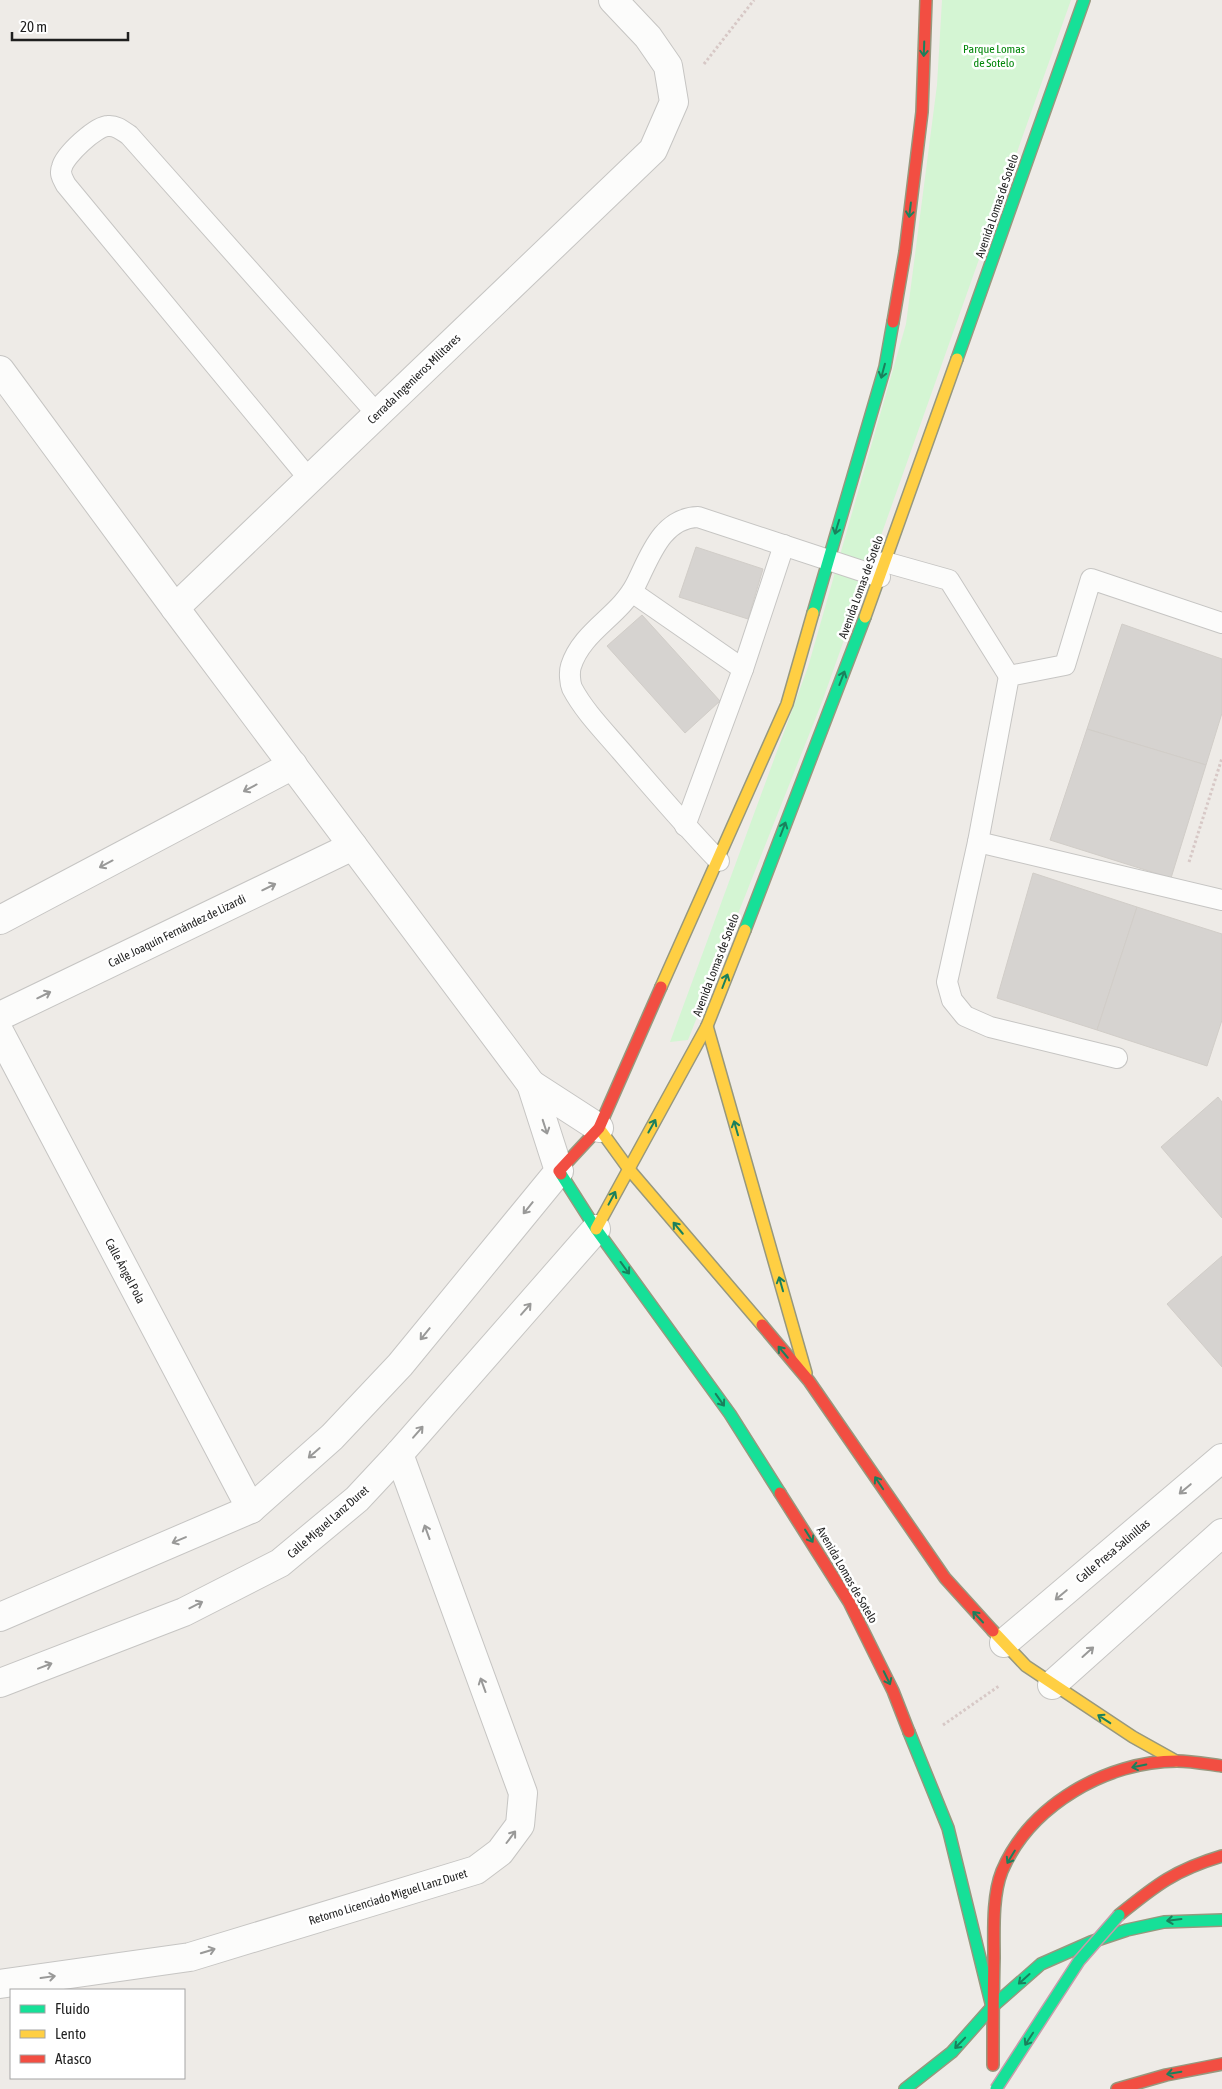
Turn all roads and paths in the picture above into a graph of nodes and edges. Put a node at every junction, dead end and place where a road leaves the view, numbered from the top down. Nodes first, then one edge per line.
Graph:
1 (613, 0) edge
2 (754, 0) edge
3 (926, 0) edge
4 (1084, 0) edge
5 (674, 102) junction
6 (4, 382) edge
7 (378, 414) junction
8 (310, 480) junction
9 (784, 544) junction
10 (827, 561) junction
11 (883, 570) junction
12 (632, 592) junction
13 (175, 608) junction
14 (1222, 623) edge
15 (743, 669) junction
16 (1009, 676) junction
17 (1222, 758) edge
18 (293, 765) junction
19 (685, 826) junction
20 (978, 842) junction
21 (353, 846) junction
22 (719, 861) junction
23 (1181, 889) junction
24 (1222, 900) edge
25 (0, 920) edge
26 (0, 1016) edge
27 (708, 1026) junction
28 (0, 1033) edge
29 (1118, 1058) dead end
30 (531, 1084) junction
31 (598, 1128) junction
32 (628, 1168) junction
33 (559, 1171) junction
34 (596, 1229) junction
35 (809, 1381) junction
36 (399, 1454) junction
37 (1222, 1458) edge
38 (251, 1509) junction
39 (1222, 1533) edge
40 (0, 1617) edge
41 (1004, 1644) junction
42 (1026, 1666) junction
43 (0, 1683) edge
44 (1052, 1685) junction
45 (916, 1744) junction
46 (1176, 1760) junction
47 (1222, 1766) edge
48 (1222, 1856) edge
49 (1222, 1920) edge
50 (0, 1984) edge
51 (992, 2007) junction
52 (1222, 2064) edge
53 (993, 2065) dead end
54 (904, 2089) edge
55 (996, 2089) edge
56 (1117, 2089) edge

1 - 5 street
2 - 5 path
3 -> 10 main road
4 - 11 main road, Avenida Lomas de Sotelo
5 - 7 street, Cerrada Ingenieros Militares
6 - 13 street
7 - 8 street, Cerrada Ingenieros Militares
7 - 8 lane
8 - 13 street, Cerrada Ingenieros Militares
9 - 10 lane
9 - 12 lane
9 - 15 lane
10 - 11 lane
10 - 22 main road
11 - 16 lane
27 -> 11 main road, Avenida Lomas de Sotelo
12 - 15 lane
12 - 19 lane
13 - 18 street
14 - 16 lane
15 - 19 lane
16 - 20 lane
17 - 23 path
18 - 21 street
18 -> 25 street
19 - 22 lane
20 - 23 lane
20 - 29 lane
26 -> 21 street, Calle Joaquín Fernández de Lizardi
21 - 30 street
22 - 31 main road
23 - 24 lane
32 -> 27 main road, Avenida Lomas de Sotelo
35 -> 27 main road
28 - 38 street, Calle Ángel Pola
30 - 31 street
30 -> 33 street
31 - 32 main road
31 - 33 main road
34 -> 32 main road, Avenida Lomas de Sotelo
35 -> 32 main road
33 - 34 main road, Avenida Lomas de Sotelo
33 -> 38 street
36 -> 34 street, Calle Miguel Lanz Duret
34 -> 45 main road, Avenida Lomas de Sotelo
41 -> 35 main road
43 -> 36 street, Calle Miguel Lanz Duret
50 -> 36 street, Retorno Licenciado Miguel Lanz Duret
37 -> 41 street, Calle Presa Salinillas
38 -> 40 street
44 -> 39 street
41 - 42 main road
42 - 44 main road
42 - 45 path
46 -> 44 main road
45 - 51 main road, Avenida Lomas de Sotelo
46 - 47 main road
46 -> 51 main road
48 -> 55 main road, bridge
49 -> 51 main road
51 - 53 main road
51 -> 54 main road
52 -> 56 main road

